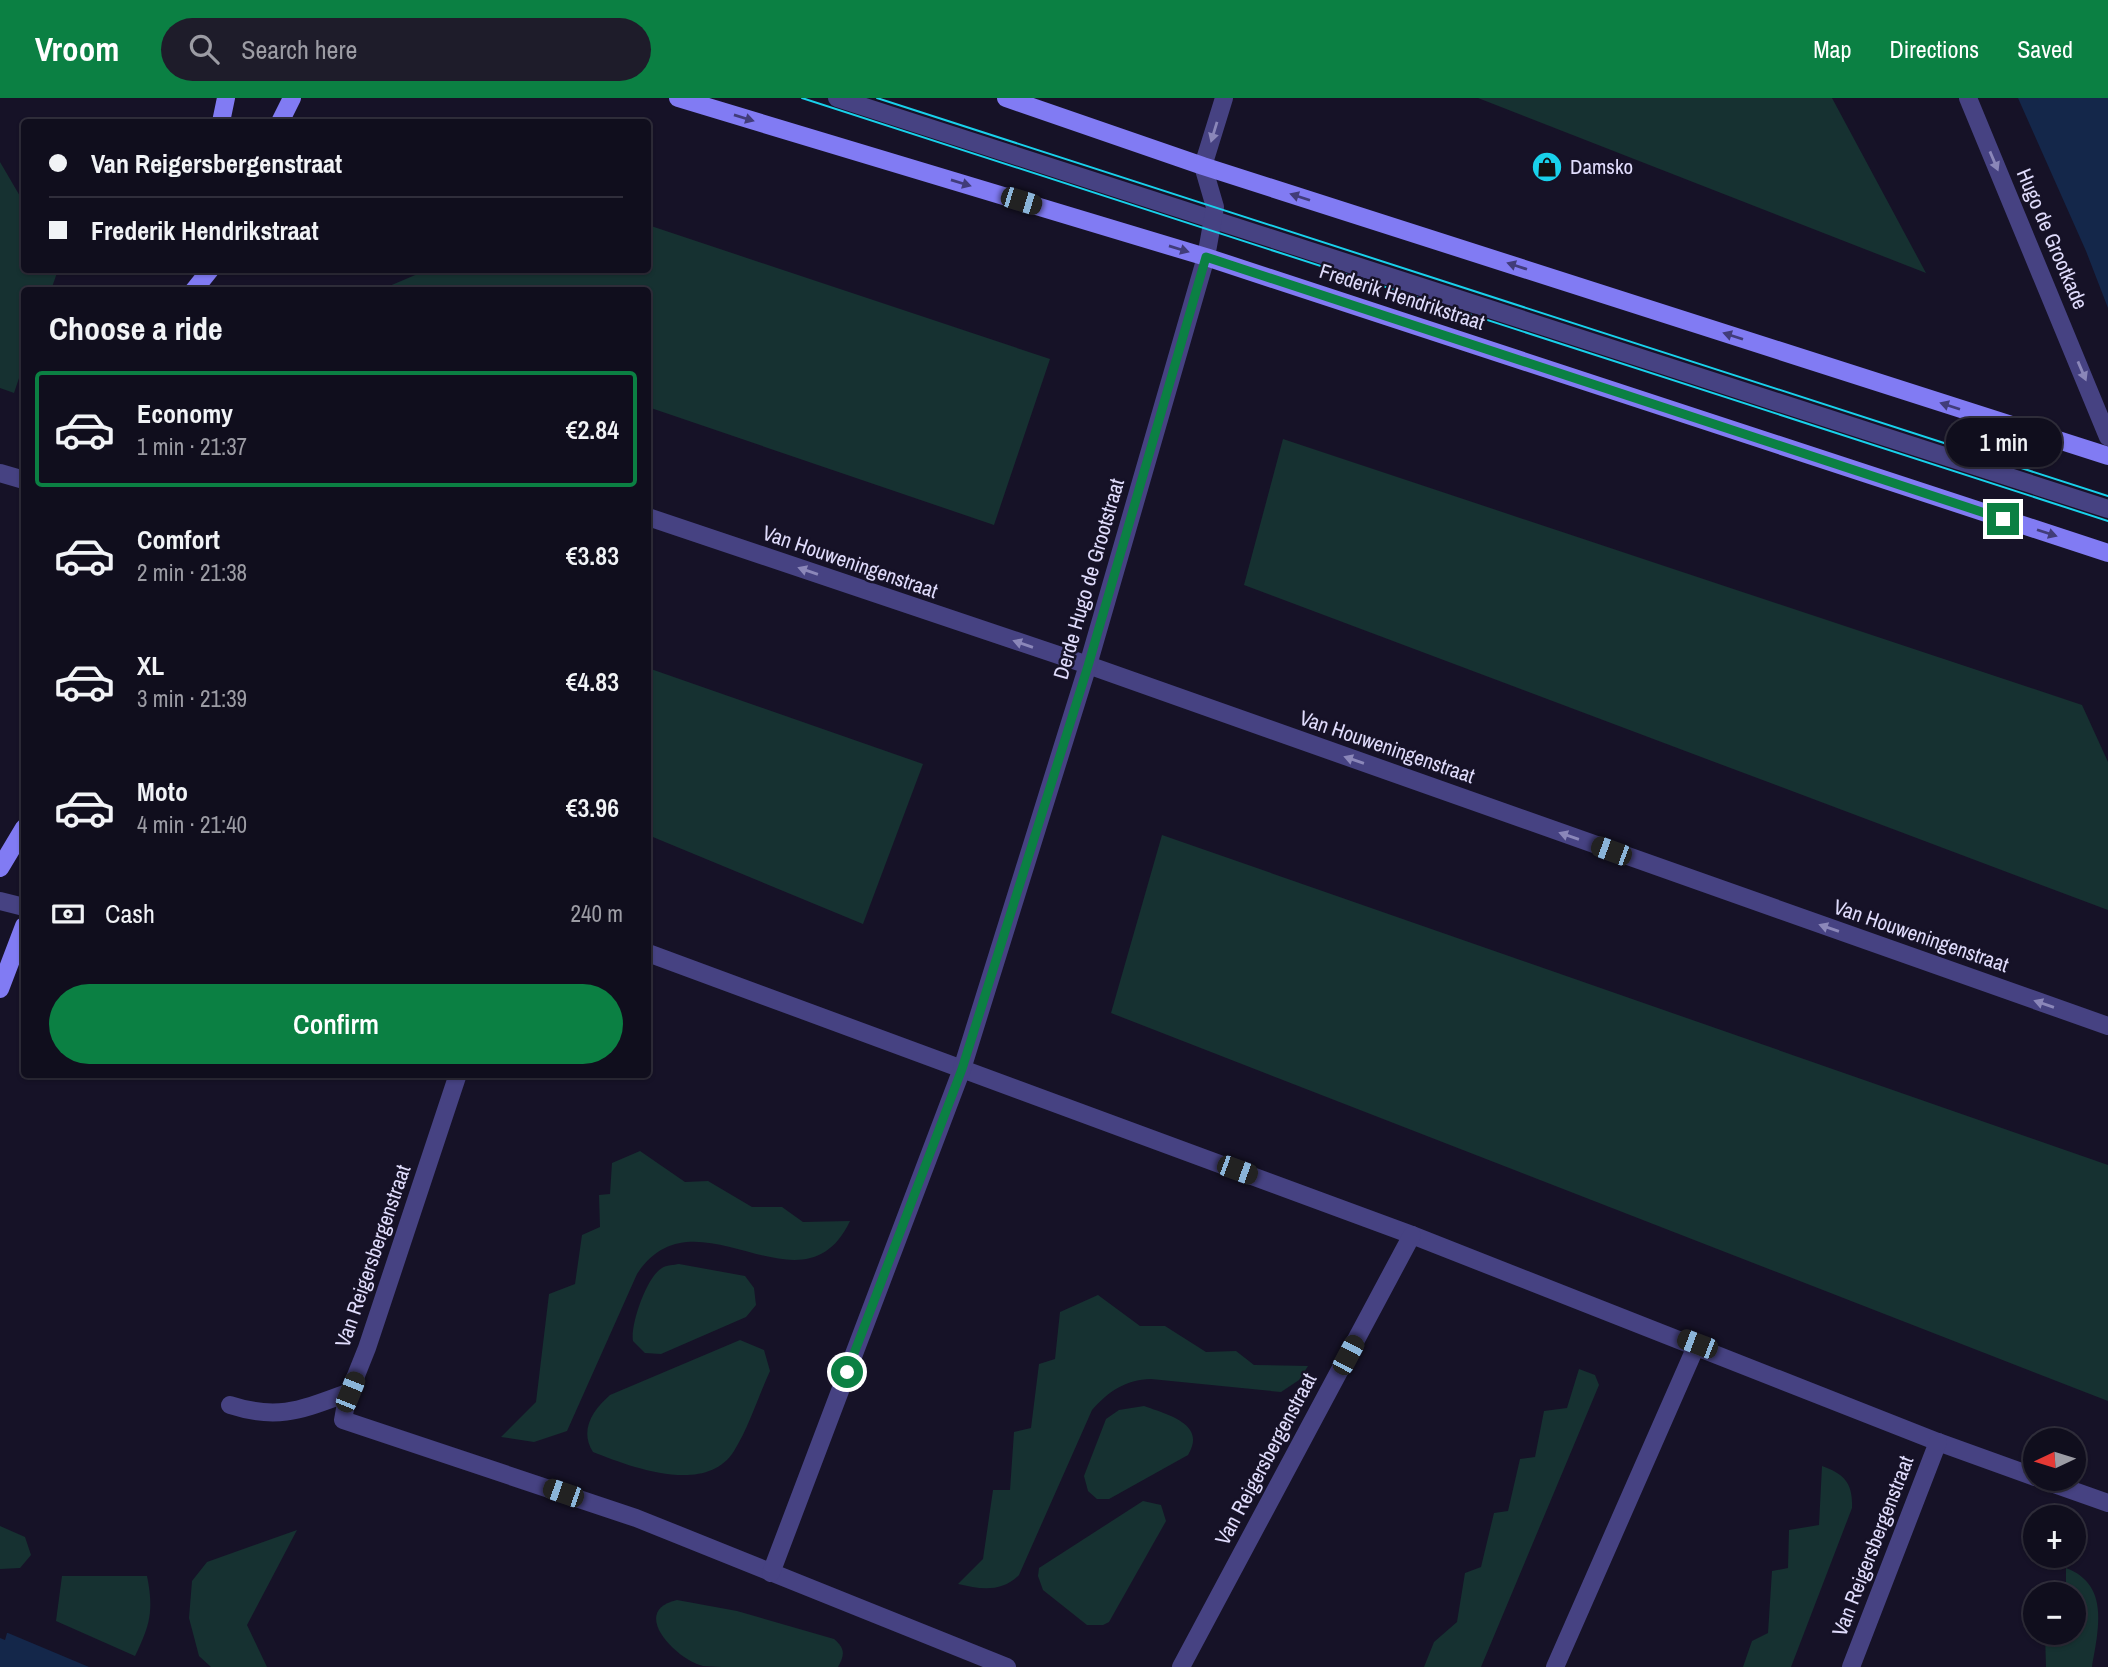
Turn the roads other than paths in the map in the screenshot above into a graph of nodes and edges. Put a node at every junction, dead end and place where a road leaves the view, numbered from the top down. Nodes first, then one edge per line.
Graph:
1 (226, 98) edge
2 (292, 98) edge
3 (678, 98) edge
4 (837, 98) edge
5 (1006, 98) edge
6 (1224, 98) edge
7 (1968, 98) edge
8 (222, 119) edge
9 (282, 119) edge
10 (1203, 166) junction
11 (1212, 219) junction
12 (1206, 257) junction
13 (207, 273) edge
14 (194, 287) edge
15 (2108, 437) edge
16 (2108, 457) edge
17 (0, 473) edge
18 (21, 479) edge
19 (2108, 509) edge
20 (651, 518) edge
21 (2108, 553) edge
22 (1088, 666) junction
23 (21, 833) edge
24 (0, 867) edge
25 (0, 901) edge
26 (21, 906) edge
27 (21, 934) edge
28 (651, 954) edge
29 (0, 989) edge
30 (2108, 1027) edge
31 (962, 1069) junction
32 (457, 1078) edge
33 (1412, 1234) junction
34 (1697, 1344) junction
35 (350, 1392) junction
36 (230, 1405) dead end
37 (1938, 1442) junction
38 (2023, 1473) edge
39 (2074, 1491) edge
40 (2108, 1503) edge
41 (771, 1573) junction
42 (1007, 1667) edge
43 (1181, 1667) edge
44 (1555, 1667) edge
45 (1851, 1667) edge

1 - 8 street
2 - 9 street
3 -> 12 street, Frederik Hendrikstraat
4 - 11 street, Frederik Hendrikstraat
5 - 10 street
6 -> 10 street
7 -> 15 street, Hugo de Grootkade
10 - 11 street, Derde Hugo de Grootstraat
16 -> 10 street
11 - 12 street, Derde Hugo de Grootstraat
11 - 19 street, Frederik Hendrikstraat
12 -> 21 street, Frederik Hendrikstraat
12 - 22 street, Derde Hugo de Grootstraat
13 - 14 street
17 - 18 street
22 -> 20 street, Van Houweningenstraat
30 -> 22 street, Van Houweningenstraat
22 - 31 street, Derde Hugo de Grootstraat
23 - 24 street
25 - 26 street
27 - 29 street
28 - 31 street, Van Reigersbergenstraat
31 - 33 street, Van Reigersbergenstraat
31 - 41 street
32 - 35 street, Van Reigersbergenstraat
33 - 34 street, Van Reigersbergenstraat
33 - 43 street, Van Reigersbergenstraat
34 - 37 street, Van Reigersbergenstraat
34 - 44 street
35 - 36 street
35 - 41 street, Van Reigersbergenstraat
37 - 38 street, Van Reigersbergenstraat
37 - 45 street, Van Reigersbergenstraat
39 - 40 street
41 - 42 street, Van Reigersbergenstraat

